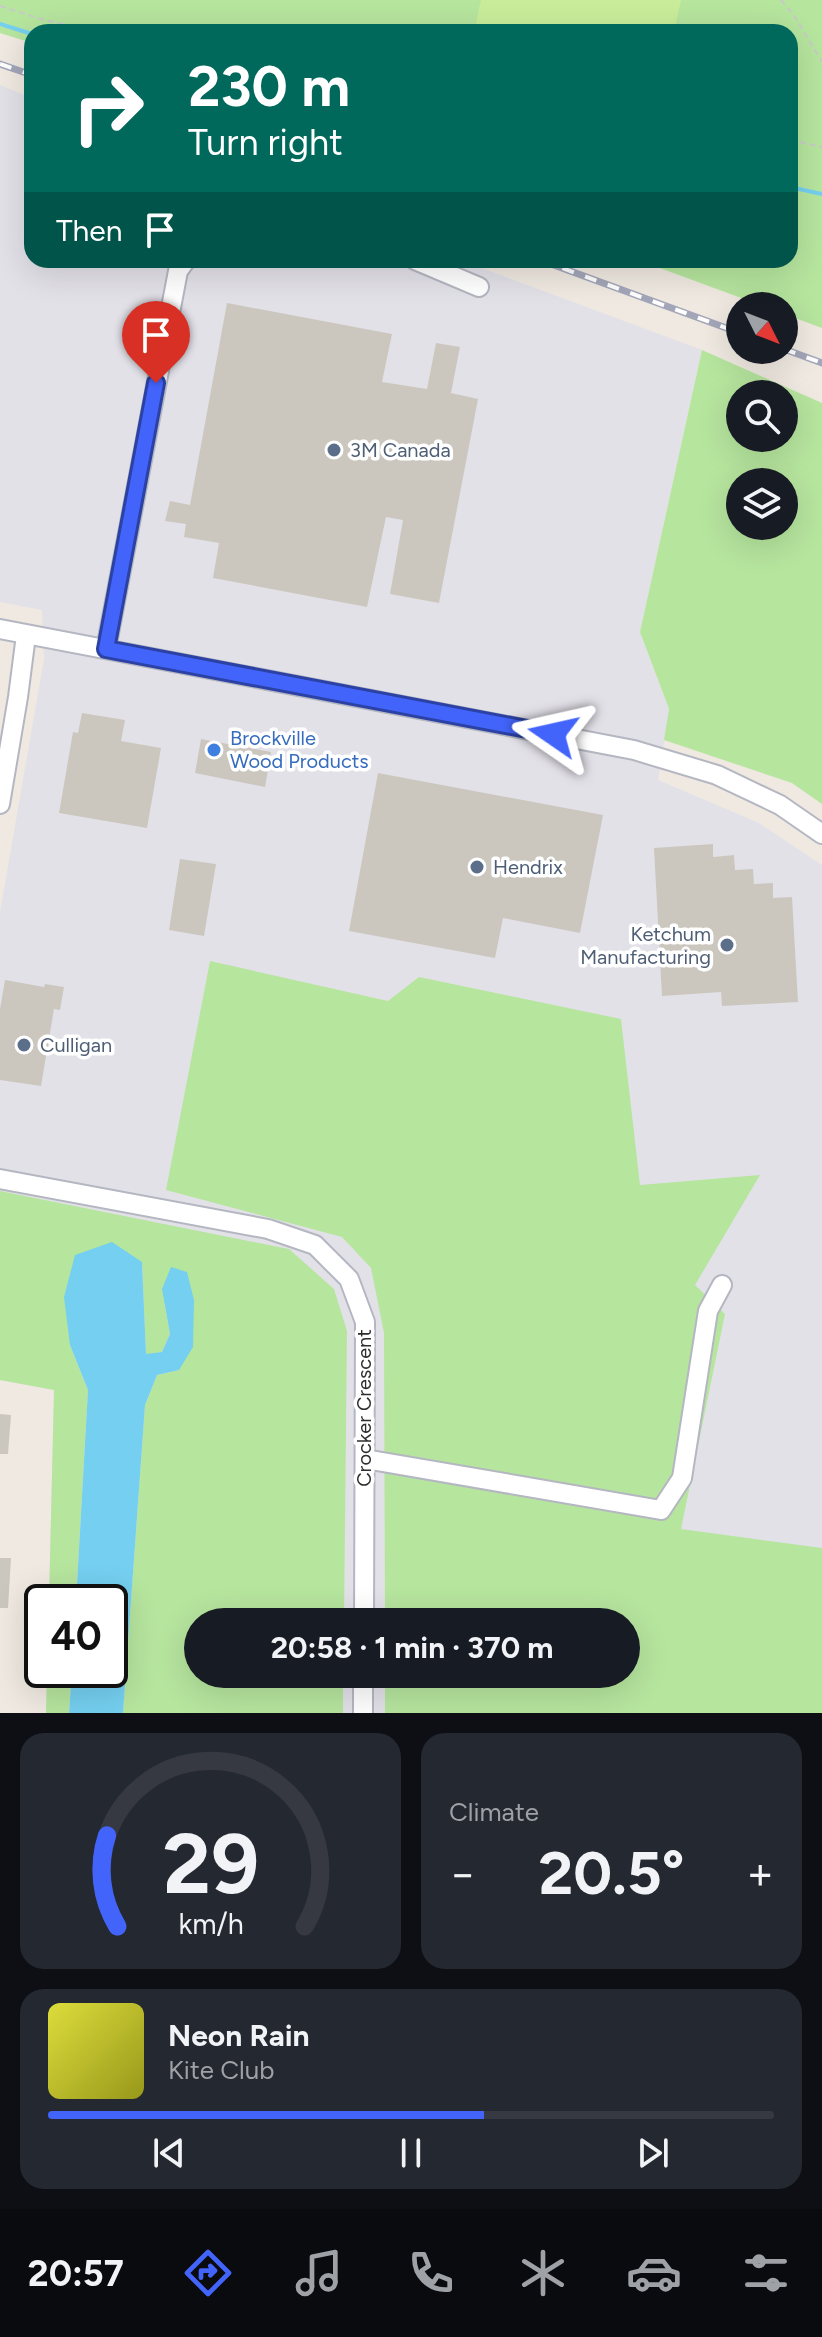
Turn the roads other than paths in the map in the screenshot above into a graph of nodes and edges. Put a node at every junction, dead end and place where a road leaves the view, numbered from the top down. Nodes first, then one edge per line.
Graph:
1 (180, 268) edge
2 (434, 268) edge
3 (479, 287) dead end
4 (0, 629) edge
5 (26, 635) junction
6 (106, 649) junction
7 (0, 804) edge
8 (822, 834) edge
9 (0, 1179) edge
10 (722, 1285) dead end
11 (365, 1459) junction
12 (364, 1608) edge
13 (363, 1688) edge
14 (363, 1713) edge

1 - 6 street
2 - 3 street
4 - 5 street
5 - 6 street
5 - 7 street
6 - 8 street
9 - 11 street, Crocker Crescent
10 - 11 street
11 - 12 street, Crocker Crescent
13 - 14 street

